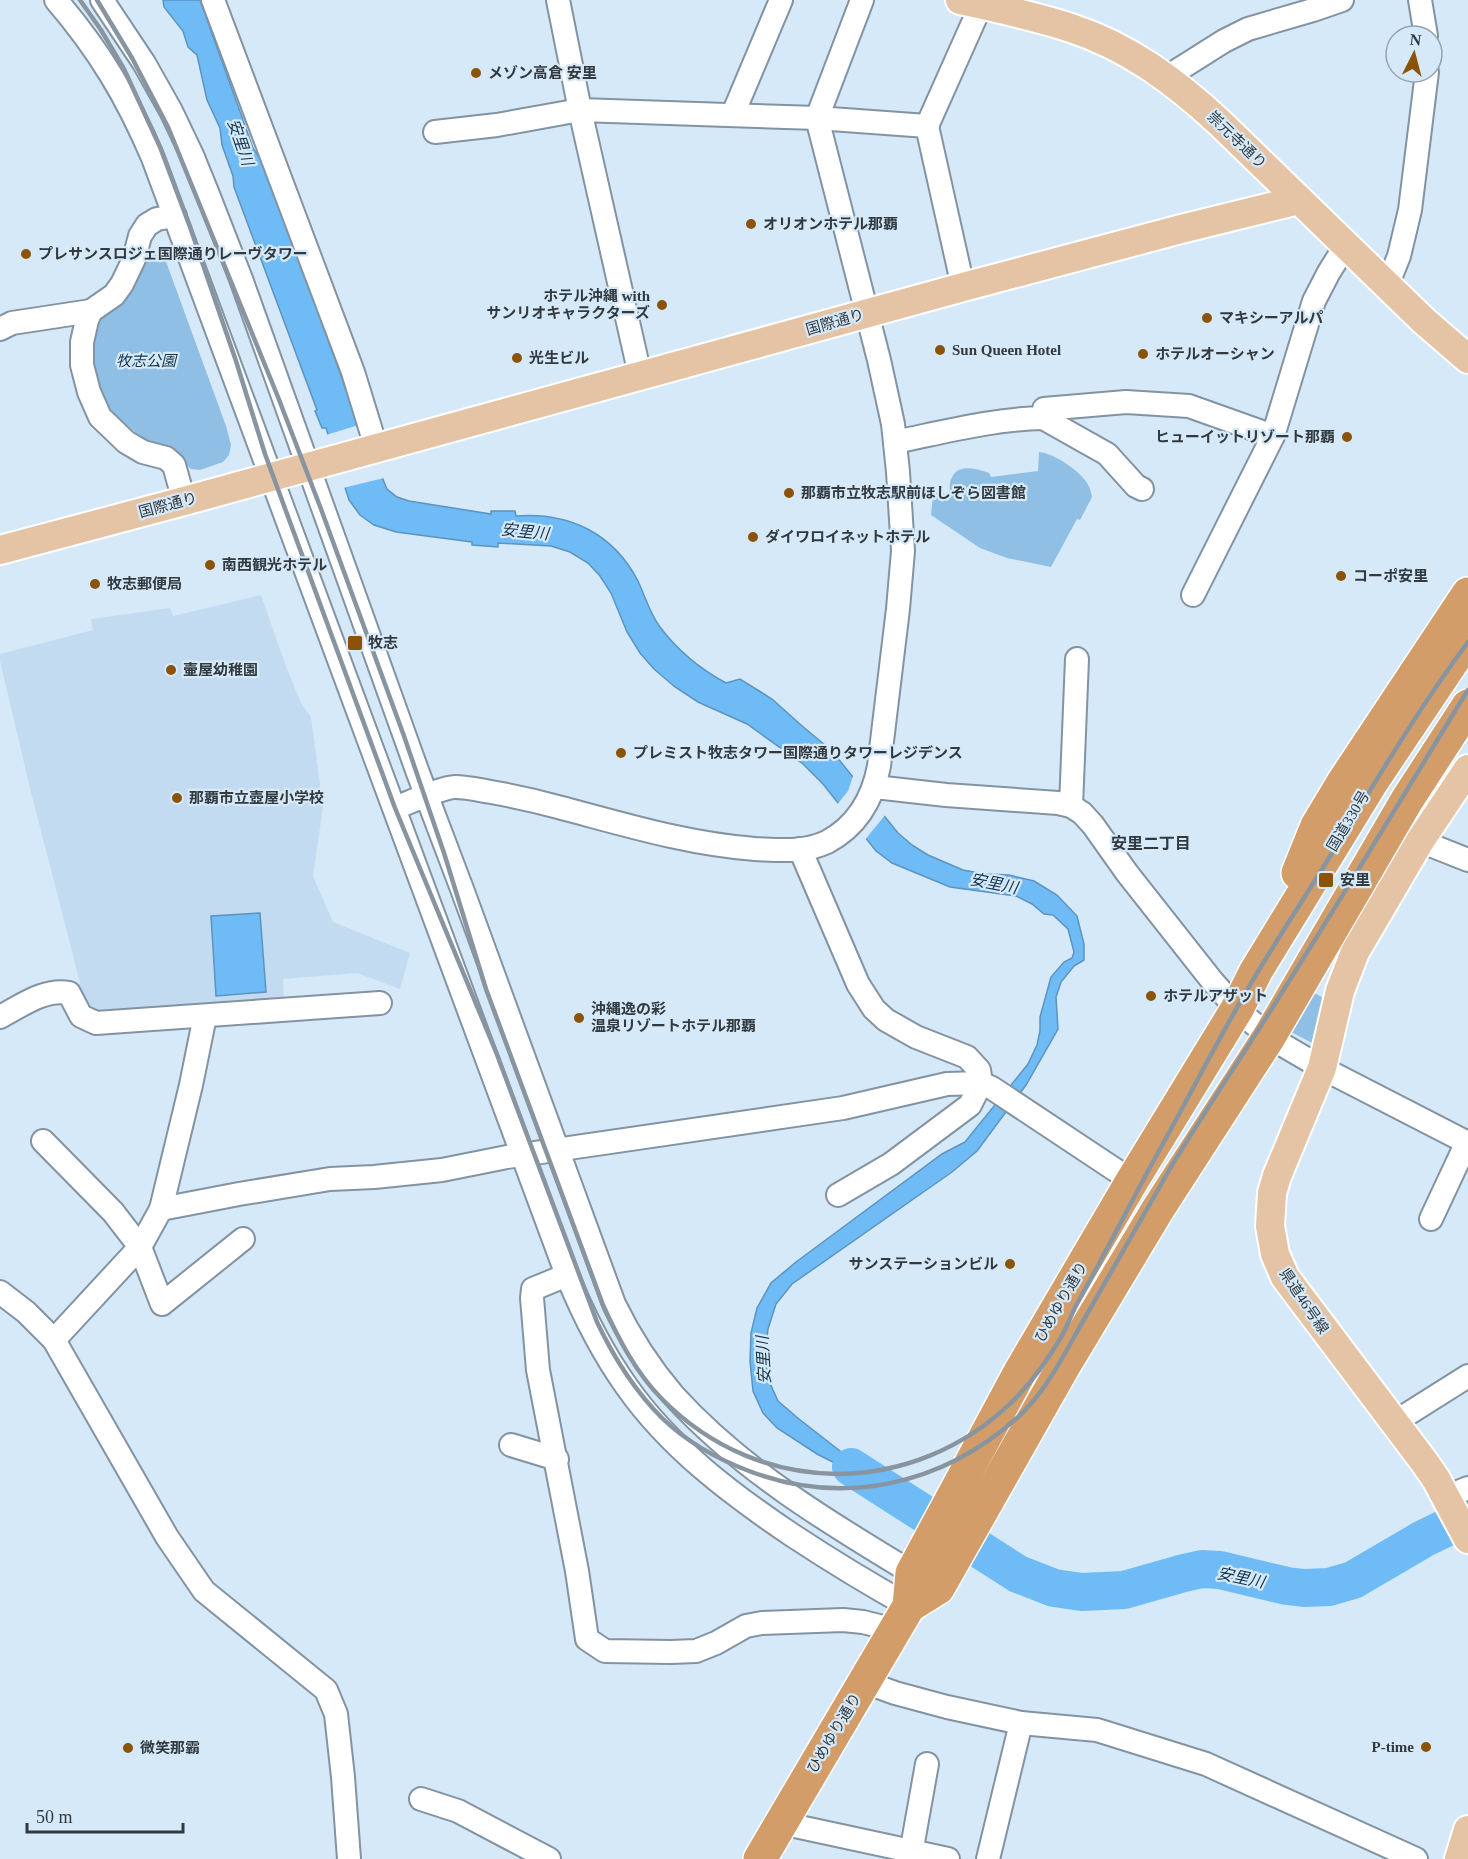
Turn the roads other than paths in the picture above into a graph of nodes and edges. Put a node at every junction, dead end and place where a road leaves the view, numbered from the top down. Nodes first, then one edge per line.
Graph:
1 (56, 0) edge
2 (102, 0) edge
3 (213, 0) edge
4 (558, 0) edge
5 (781, 0) edge
6 (862, 0) edge
7 (1342, 0) edge
8 (1420, 0) edge
9 (970, 2) edge
10 (1424, 24) edge
11 (1167, 77) junction
12 (1426, 84) edge
13 (580, 110) junction
14 (733, 114) junction
15 (817, 117) junction
16 (927, 126) junction
17 (435, 132) dead end
18 (1299, 200) junction
19 (175, 216) junction
20 (1346, 246) junction
21 (1387, 286) junction
22 (963, 287) junction
23 (91, 311) junction
24 (868, 313) junction
25 (0, 329) edge
26 (1468, 359) edge
27 (640, 375) junction
28 (1043, 418) junction
29 (1273, 436) junction
30 (895, 442) junction
31 (374, 448) junction
32 (326, 461) junction
33 (271, 477) junction
34 (1142, 489) dead end
35 (184, 501) junction
36 (0, 550) edge
37 (1468, 594) edge
38 (1193, 595) dead end
39 (1468, 638) edge
40 (1077, 659) dead end
41 (1468, 706) edge
42 (1468, 742) edge
43 (1468, 769) edge
44 (876, 784) junction
45 (426, 796) junction
46 (1071, 806) junction
47 (395, 808) junction
48 (1420, 841) junction
49 (800, 849) junction
50 (1468, 860) edge
51 (380, 1003) dead end
52 (1237, 1009) junction
53 (205, 1016) junction
54 (0, 1017) edge
55 (1269, 1037) junction
56 (1322, 1068) junction
57 (987, 1085) junction
58 (43, 1141) dead end
59 (1467, 1142) edge
60 (556, 1150) junction
61 (523, 1155) junction
62 (1132, 1181) junction
63 (838, 1195) dead end
64 (161, 1209) junction
65 (1431, 1219) dead end
66 (243, 1239) dead end
67 (140, 1247) junction
68 (567, 1275) junction
69 (0, 1292) edge
70 (54, 1340) junction
71 (1468, 1376) edge
72 (1395, 1422) junction
73 (511, 1445) dead end
74 (557, 1459) junction
75 (1455, 1497) edge
76 (966, 1507) junction
77 (1468, 1539) edge
78 (925, 1581) junction
79 (902, 1618) junction
80 (864, 1682) junction
81 (1021, 1722) junction
82 (927, 1764) dead end
83 (421, 1799) dead end
84 (781, 1823) junction
85 (1463, 1827) edge
86 (910, 1855) edge
87 (538, 1857) edge
88 (349, 1859) edge
89 (760, 1859) edge
90 (948, 1859) edge
91 (988, 1859) edge
92 (1416, 1859) edge
93 (1459, 1859) edge

1 - 19 street
2 - 32 street
3 - 31 street
4 - 13 street
5 - 14 street
6 - 15 street
7 - 11 street
8 - 10 street
9 - 11 main road, 崇元寺通り
9 - 16 street
11 - 18 main road, 崇元寺通り
12 - 21 street
13 - 14 street
13 - 17 street
13 - 27 street
14 - 15 street
15 - 16 street
15 - 24 street
16 - 22 street
18 - 20 main road, 崇元寺通り
18 - 22 main road, 国際通り
19 - 23 street
19 - 33 street
20 - 21 main road, 崇元寺通り
20 - 29 street
21 - 26 main road, 崇元寺通り
22 - 24 main road, 国際通り
23 - 25 street
23 - 35 street
24 - 27 main road, 国際通り
24 - 30 street
27 - 31 main road, 国際通り
28 - 29 street
28 - 30 street
28 - 34 street
29 - 38 street
30 - 44 street
31 - 32 main road, 国際通り
32 - 33 main road, 国際通り
32 - 45 street
33 - 35 main road, 国際通り
33 - 47 street
35 - 36 main road, 国際通り
37 - 52 highway
39 - 52 highway, 国道330号
40 - 46 street
41 - 55 highway
42 - 55 highway
43 - 48 main road, 県道46号線
44 - 46 street
44 - 49 street
45 - 47 street
45 - 49 street
45 - 60 street
46 - 52 street
47 - 61 street
48 - 50 street
48 - 56 main road, 県道46号線
49 - 57 street
51 - 53 street
52 - 55 street
52 - 62 highway, ひめゆり通り
53 - 54 street
53 - 64 street
55 - 56 street
55 - 76 highway, ひめゆり通り
56 - 59 street
56 - 72 main road, 県道46号線
57 - 60 street
57 - 62 street
57 - 63 street
58 - 67 street
59 - 65 street
60 - 61 street
60 - 78 street
61 - 64 street
61 - 68 street
62 - 76 highway, ひめゆり通り
64 - 67 street
66 - 67 street
67 - 70 street
68 - 74 street
68 - 79 street
69 - 70 street
70 - 88 street
71 - 72 street
72 - 75 main road, 県道46号線
73 - 74 street
74 - 79 street
75 - 77 main road, 県道46号線
76 - 78 highway, ひめゆり通り
78 - 79 highway, ひめゆり通り
79 - 80 highway, ひめゆり通り
80 - 81 street
80 - 84 highway, ひめゆり通り
81 - 91 street
81 - 92 street
82 - 86 street
83 - 87 street
84 - 86 street
84 - 89 highway, ひめゆり通り
85 - 93 main road
86 - 90 street

